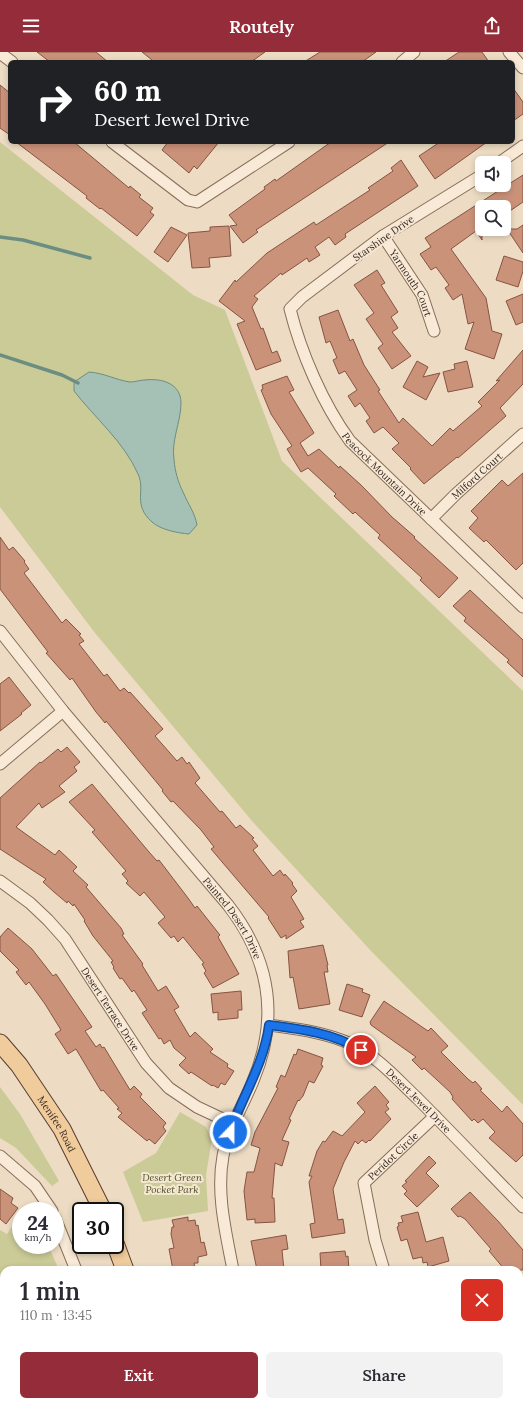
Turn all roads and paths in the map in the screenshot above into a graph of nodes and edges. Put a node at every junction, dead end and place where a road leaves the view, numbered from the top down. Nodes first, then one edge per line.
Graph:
1 (414, 52) edge
2 (509, 52) edge
3 (0, 53) edge
4 (9, 60) edge
5 (404, 60) edge
6 (523, 68) edge
7 (115, 144) edge
8 (285, 144) edge
9 (523, 146) edge
10 (509, 156) edge
11 (475, 179) edge
12 (383, 236) junction
13 (290, 309) joint
14 (434, 331) dead end
15 (523, 434) edge
16 (431, 519) junction
17 (521, 603) edge
18 (0, 631) edge
19 (63, 711) junction
20 (0, 764) edge
21 (0, 880) edge
22 (269, 1025) junction
23 (0, 1043) edge
24 (435, 1116) junction
25 (233, 1124) junction
26 (0, 1156) edge
27 (46, 1202) edge
28 (99, 1202) edge
29 (523, 1207) edge
30 (64, 1240) edge
31 (119, 1254) edge
32 (74, 1266) edge
33 (124, 1266) edge
34 (232, 1266) edge
35 (383, 1266) edge

1 - 5 street
2 - 6 street
3 - 4 street
7 - 8 street
9 - 10 street
11 - 12 street, Starshine Drive
12 - 13 street, Starshine Drive
12 - 14 street, Yarmouth Court
13 - 16 street, Peacock Mountain Drive
15 - 16 street, Milford Court
16 - 17 street, Peacock Mountain Drive
18 - 19 street, Painted Desert Drive
19 - 20 street
19 - 22 street, Painted Desert Drive
21 - 25 street, Desert Terrace Drive
22 - 24 street, Desert Jewel Drive
22 - 25 street, Painted Desert Drive
23 - 28 main road, Menifee Road
24 - 29 street, Desert Jewel Drive
24 - 35 street, Peridot Circle
25 - 34 street, Painted Desert Drive
26 - 27 street
30 - 32 street
31 - 33 main road

